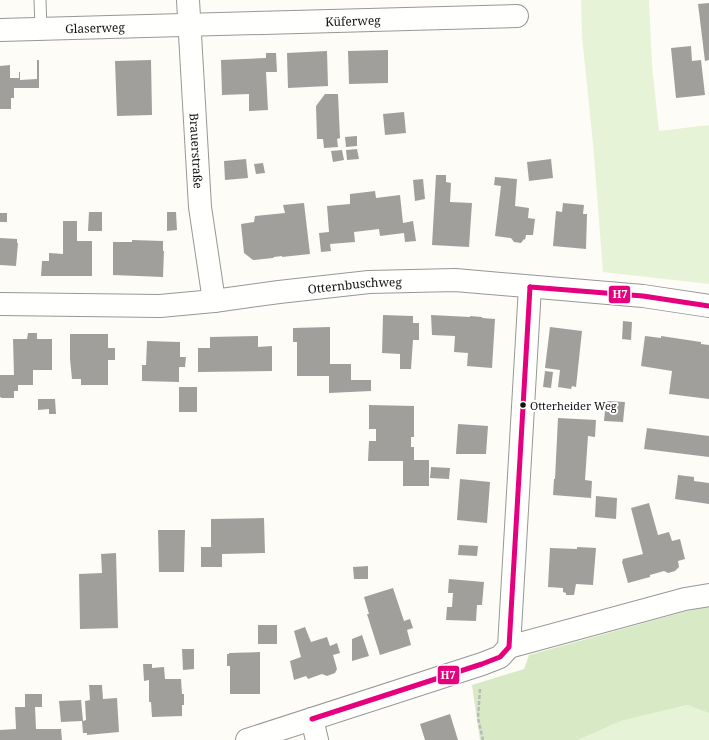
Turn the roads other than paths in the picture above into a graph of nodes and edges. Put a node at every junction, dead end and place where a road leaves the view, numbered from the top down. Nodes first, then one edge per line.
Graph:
1 (40, 0) edge
2 (188, 0) edge
3 (517, 16) dead end
4 (189, 26) junction
5 (41, 29) junction
6 (0, 30) edge
7 (530, 287) junction
8 (214, 301) junction
9 (0, 304) edge
10 (709, 306) edge
11 (709, 595) edge
12 (509, 647) junction
13 (312, 719) junction
14 (247, 740) edge
15 (317, 740) edge

1 - 5 lane
2 - 4 street, Brauerstraße
3 - 4 street, Küferweg
4 - 5 street, Glaserweg
4 - 8 street, Brauerstraße
5 - 6 street, Glaserweg
7 - 8 street, Otternbuschweg
7 - 10 street, Otternbuschweg
7 - 12 street
8 - 9 street, Otternbuschweg
11 - 12 street
12 - 13 street
13 - 14 street
13 - 15 street

